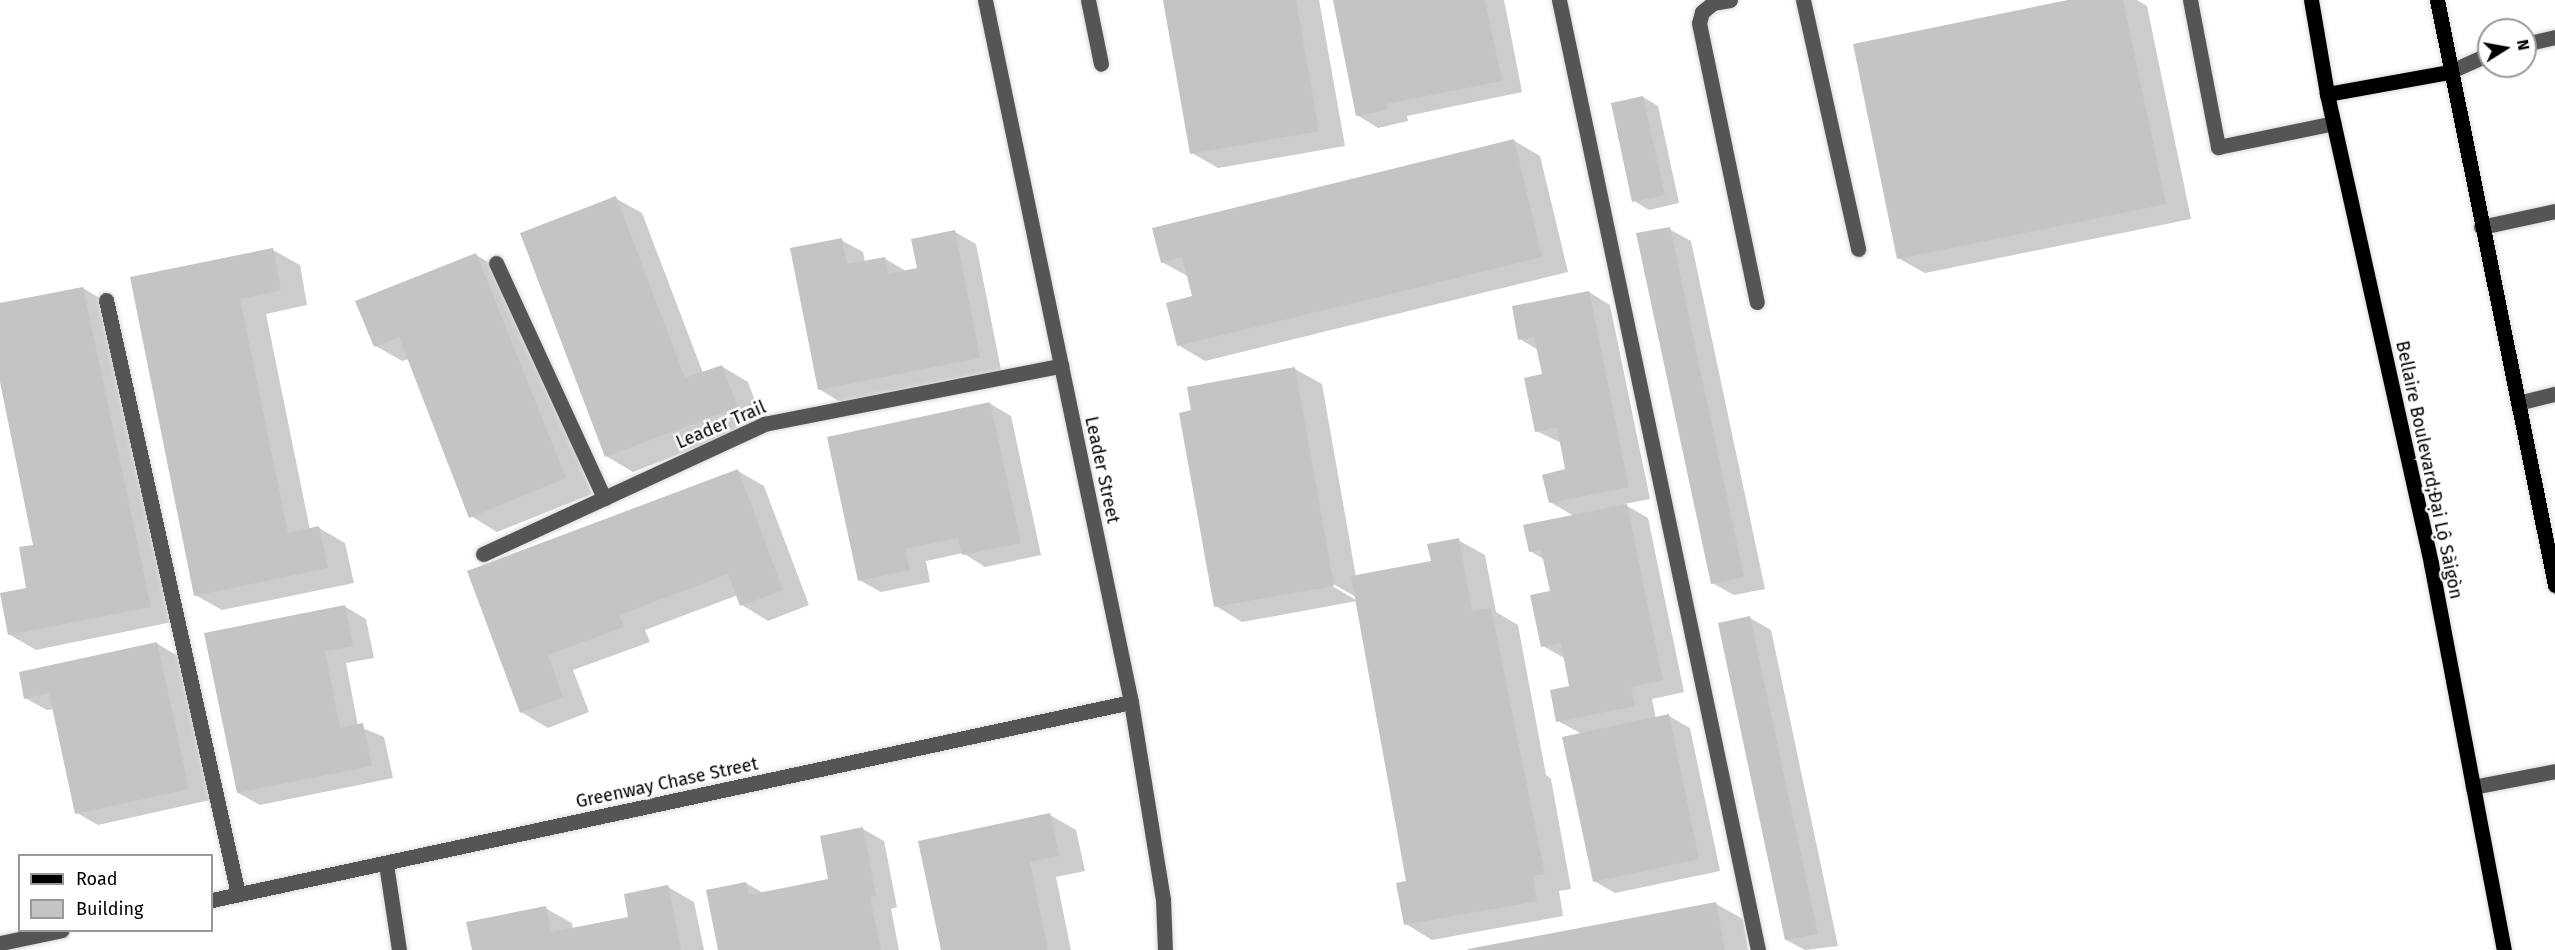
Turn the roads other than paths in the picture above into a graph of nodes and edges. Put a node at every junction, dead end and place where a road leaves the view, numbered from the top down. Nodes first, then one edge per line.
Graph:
1 (985, 0) edge
2 (1088, 0) edge
3 (1559, 0) edge
4 (1730, 0) edge
5 (1803, 0) edge
6 (2190, 0) edge
7 (2311, 0) edge
8 (2437, 0) edge
9 (2555, 37) edge
10 (2537, 41) edge
11 (2477, 59) edge
12 (1101, 64) dead end
13 (2449, 72) junction
14 (2327, 94) junction
15 (2334, 123) junction
16 (2555, 211) edge
17 (2481, 227) junction
18 (1858, 249) dead end
19 (496, 263) dead end
20 (106, 300) dead end
21 (1757, 302) dead end
22 (1061, 366) junction
23 (2555, 394) edge
24 (2518, 403) junction
25 (604, 498) junction
26 (2552, 551) edge
27 (483, 554) dead end
28 (2555, 585) edge
29 (1131, 702) junction
30 (2555, 771) edge
31 (2473, 787) junction
32 (386, 864) junction
33 (238, 894) junction
34 (213, 900) edge
35 (52, 932) edge
36 (0, 943) edge
37 (399, 950) edge
38 (1165, 950) edge
39 (1758, 950) edge
40 (2504, 950) edge

1 - 22 street, Leader Street
2 - 12 street
3 - 39 street
4 - 21 street
5 - 18 street
6 - 15 street
7 - 14 main road, Bellaire Boulevard;Đại Lộ Sàigòn
8 - 13 main road
9 - 10 street
11 - 13 street
13 - 14 main road
13 - 17 main road
14 - 15 main road, Bellaire Boulevard;Đại Lộ Sàigòn
15 - 31 main road, Bellaire Boulevard;Đại Lộ Sàigòn
16 - 17 street
17 - 24 main road
19 - 25 street
20 - 33 street
22 - 25 street, Leader Trail
22 - 29 street, Leader Street
23 - 24 street
24 - 26 main road
25 - 27 street, Leader Trail
26 - 28 main road
29 - 32 street, Greenway Chase Street
29 - 38 street, Leader Street
30 - 31 street
31 - 40 main road, Bellaire Boulevard;Đại Lộ Sàigòn
32 - 33 street, Greenway Chase Street
32 - 37 street
33 - 34 street, Greenway Chase Street
35 - 36 street

